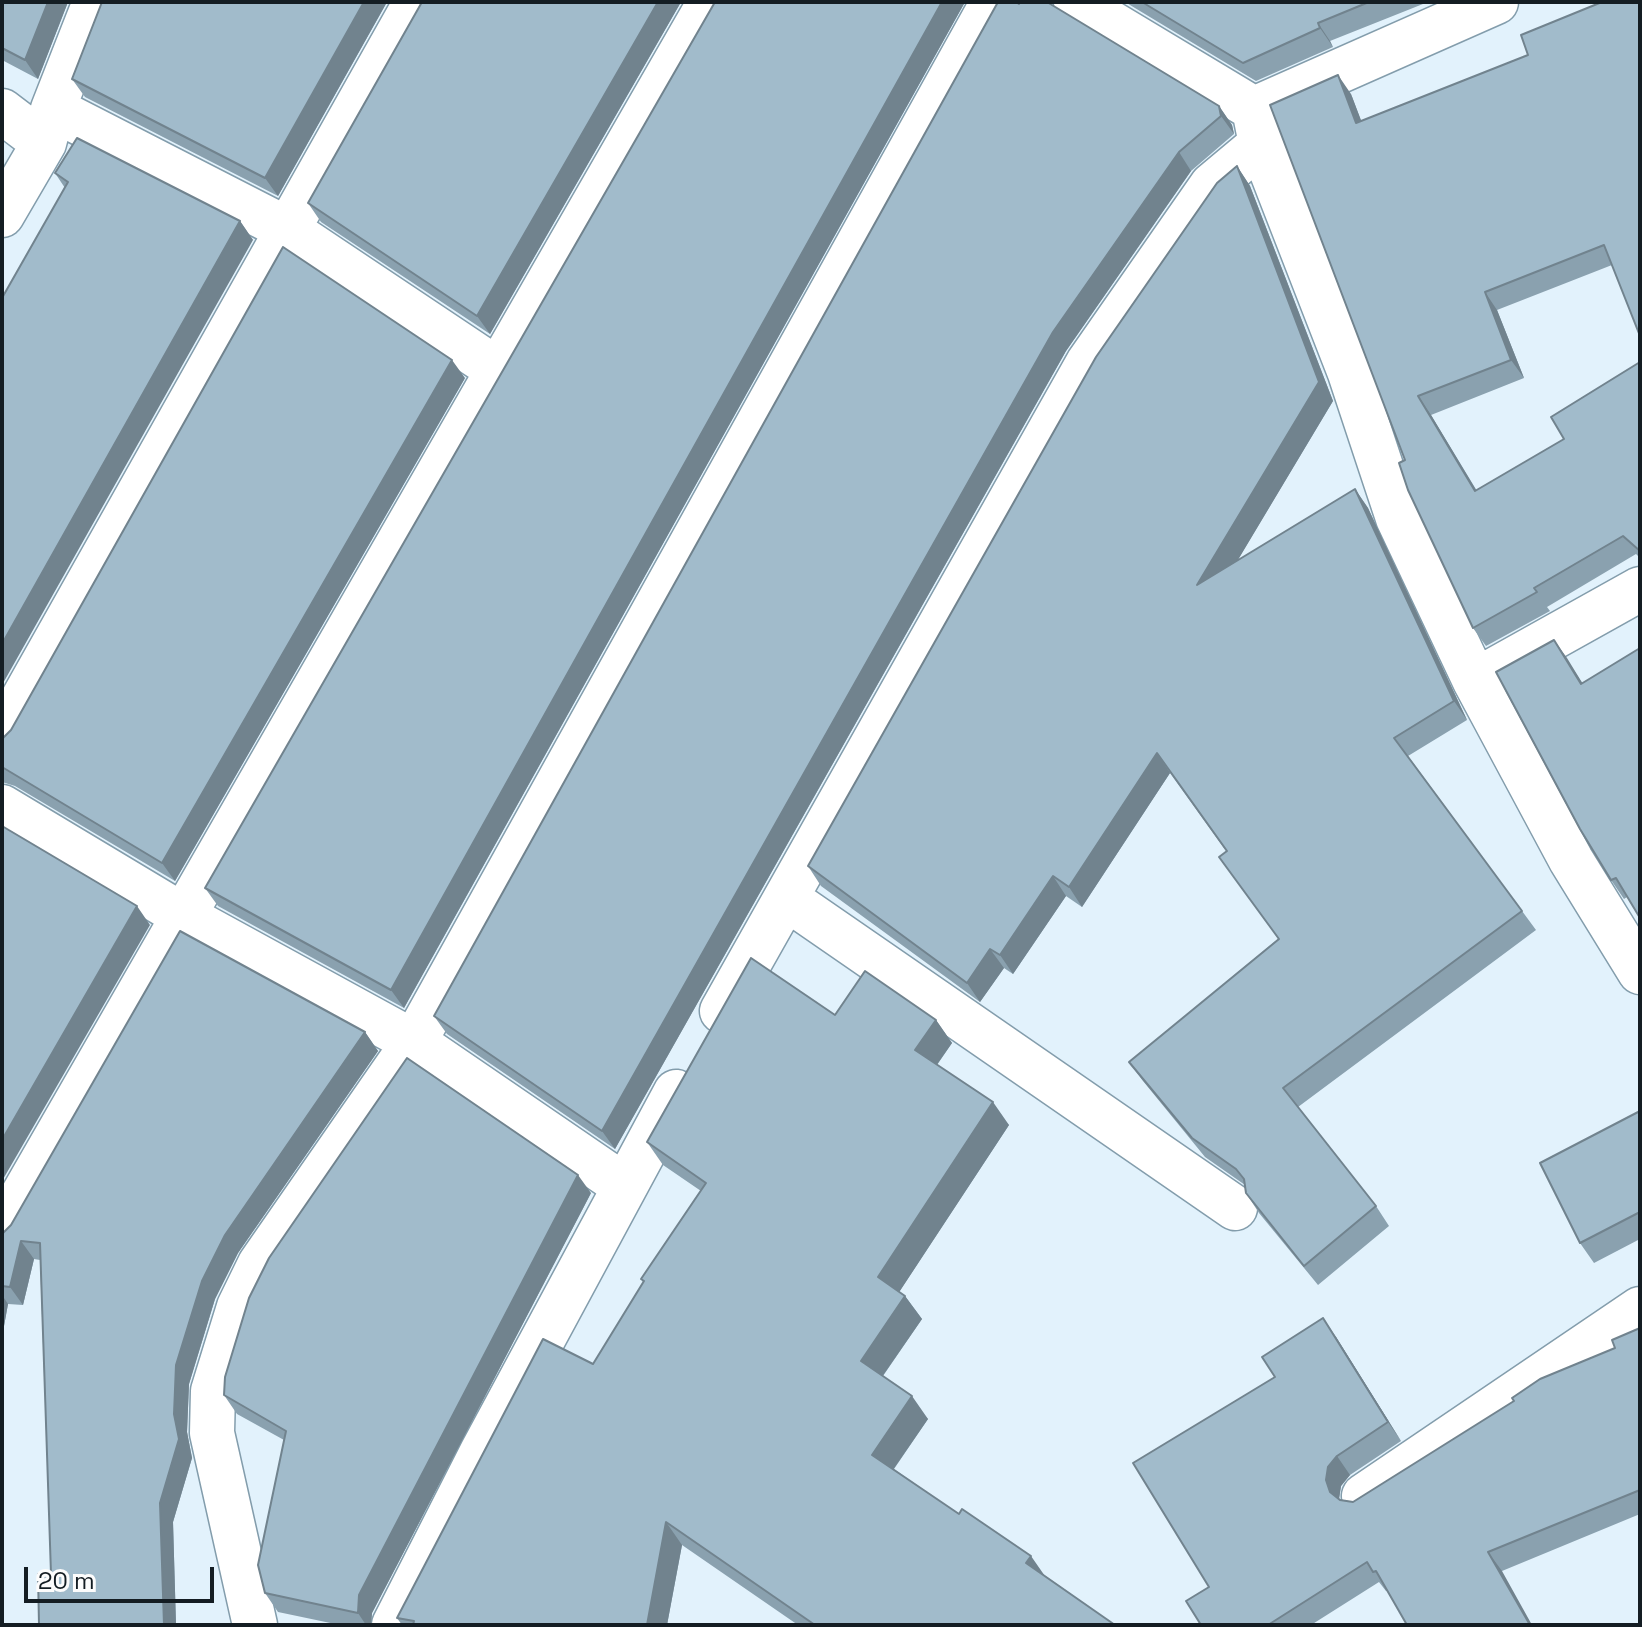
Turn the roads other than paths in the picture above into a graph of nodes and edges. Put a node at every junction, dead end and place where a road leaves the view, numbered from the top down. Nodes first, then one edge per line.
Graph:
1 (95, 2) edge
2 (416, 2) edge
3 (710, 2) edge
4 (993, 2) edge
5 (1076, 2) edge
6 (1496, 2) edge
7 (2, 111) edge
8 (49, 126) junction
9 (1257, 127) junction
10 (2, 215) edge
11 (287, 229) junction
12 (498, 370) junction
13 (1640, 589) edge
14 (1475, 681) junction
15 (2, 736) edge
16 (2, 807) edge
17 (786, 898) junction
18 (182, 915) junction
19 (1640, 972) edge
20 (414, 1042) junction
21 (623, 1185) junction
22 (1235, 1208) dead end
23 (2, 1231) edge
24 (1640, 1309) edge
25 (1364, 1496) edge
26 (255, 1625) edge
27 (394, 1625) edge

1 - 8 street
2 - 11 street
3 - 12 street
4 - 20 street
5 - 9 street
6 - 9 street
7 - 8 street
8 - 10 street
8 - 11 street
9 - 14 street
9 - 17 street
11 - 12 street
11 - 15 street
12 - 18 street
13 - 14 street
14 - 19 street
16 - 18 street
17 - 21 street
17 - 22 street
18 - 20 street
18 - 23 street
20 - 21 street
20 - 26 street
21 - 27 street
24 - 25 street

